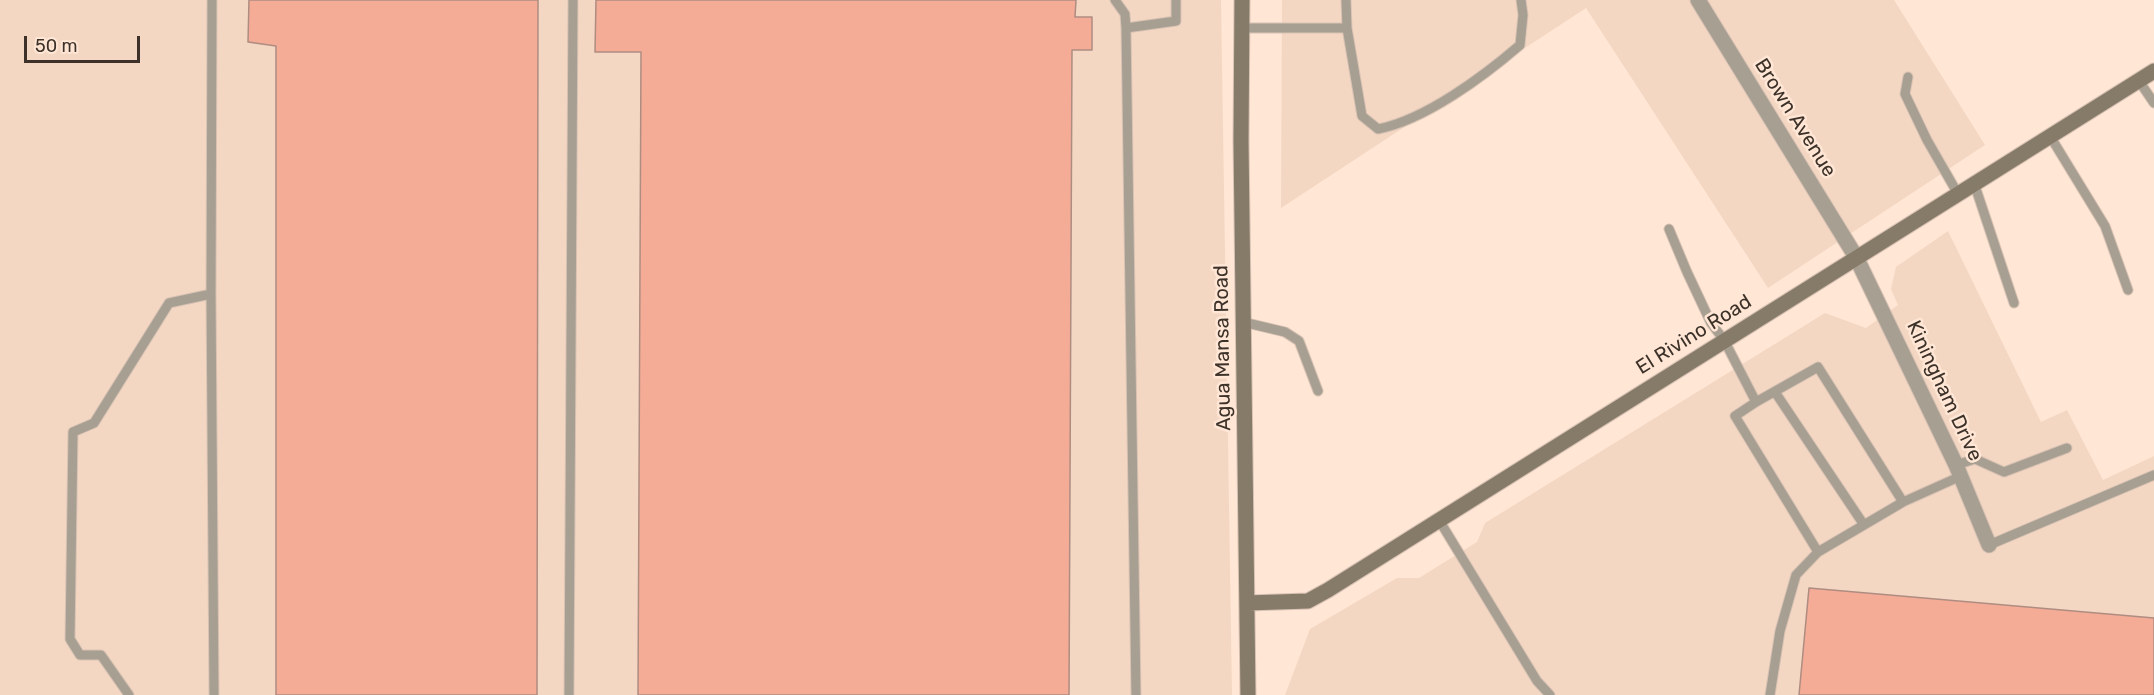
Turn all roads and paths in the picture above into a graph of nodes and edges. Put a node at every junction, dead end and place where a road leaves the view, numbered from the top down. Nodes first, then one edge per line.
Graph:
1 (212, 0) edge
2 (573, 0) edge
3 (1115, 0) edge
4 (1176, 0) edge
5 (1242, 0) edge
6 (1346, 0) edge
7 (1521, 0) edge
8 (1698, 0) edge
9 (1243, 27) junction
10 (1126, 28) junction
11 (1347, 28) junction
12 (2154, 71) edge
13 (1908, 77) dead end
14 (2139, 81) junction
15 (2154, 103) edge
16 (2050, 136) junction
17 (1974, 183) junction
18 (1958, 194) junction
19 (1670, 229) dead end
20 (1856, 257) junction
21 (2128, 290) dead end
22 (211, 294) junction
23 (2014, 303) dead end
24 (1244, 322) junction
25 (1724, 340) junction
26 (1318, 392) dead end
27 (1775, 392) junction
28 (1756, 402) junction
29 (2067, 448) dead end
30 (1959, 470) junction
31 (2154, 475) edge
32 (1903, 502) junction
33 (1439, 520) junction
34 (1864, 525) junction
35 (1989, 545) joint
36 (1818, 552) junction
37 (1247, 603) junction
38 (129, 695) edge
39 (214, 695) edge
40 (569, 695) edge
41 (1136, 695) edge
42 (1248, 695) edge
43 (1550, 695) edge
44 (1770, 695) edge

1 - 22 lane
2 - 40 lane
3 - 10 lane
4 - 10 lane
5 - 9 street, Agua Mansa Road
6 - 11 lane
7 - 11 lane
8 - 20 street, Brown Avenue
9 - 11 lane
9 - 24 street, Agua Mansa Road
10 - 41 lane
12 - 14 street, El Rivino Road
13 - 18 lane
14 - 15 lane
14 - 16 street, El Rivino Road
16 - 17 street, El Rivino Road
16 - 21 lane
17 - 18 street, El Rivino Road
17 - 23 lane
18 - 20 street, El Rivino Road
19 - 25 lane
20 - 25 street, El Rivino Road
20 - 30 street, Kiningham Drive
22 - 38 lane
22 - 39 lane
24 - 26 lane
24 - 37 street, Agua Mansa Road
25 - 28 lane
25 - 33 street, El Rivino Road
27 - 28 lane
27 - 32 lane
27 - 34 lane
28 - 36 lane
29 - 30 lane
30 - 32 lane
30 - 35 street, Kiningham Drive
31 - 35 lane
32 - 34 lane
33 - 37 street, El Rivino Road
33 - 43 lane
34 - 36 lane
36 - 44 lane
37 - 42 street, Agua Mansa Road

